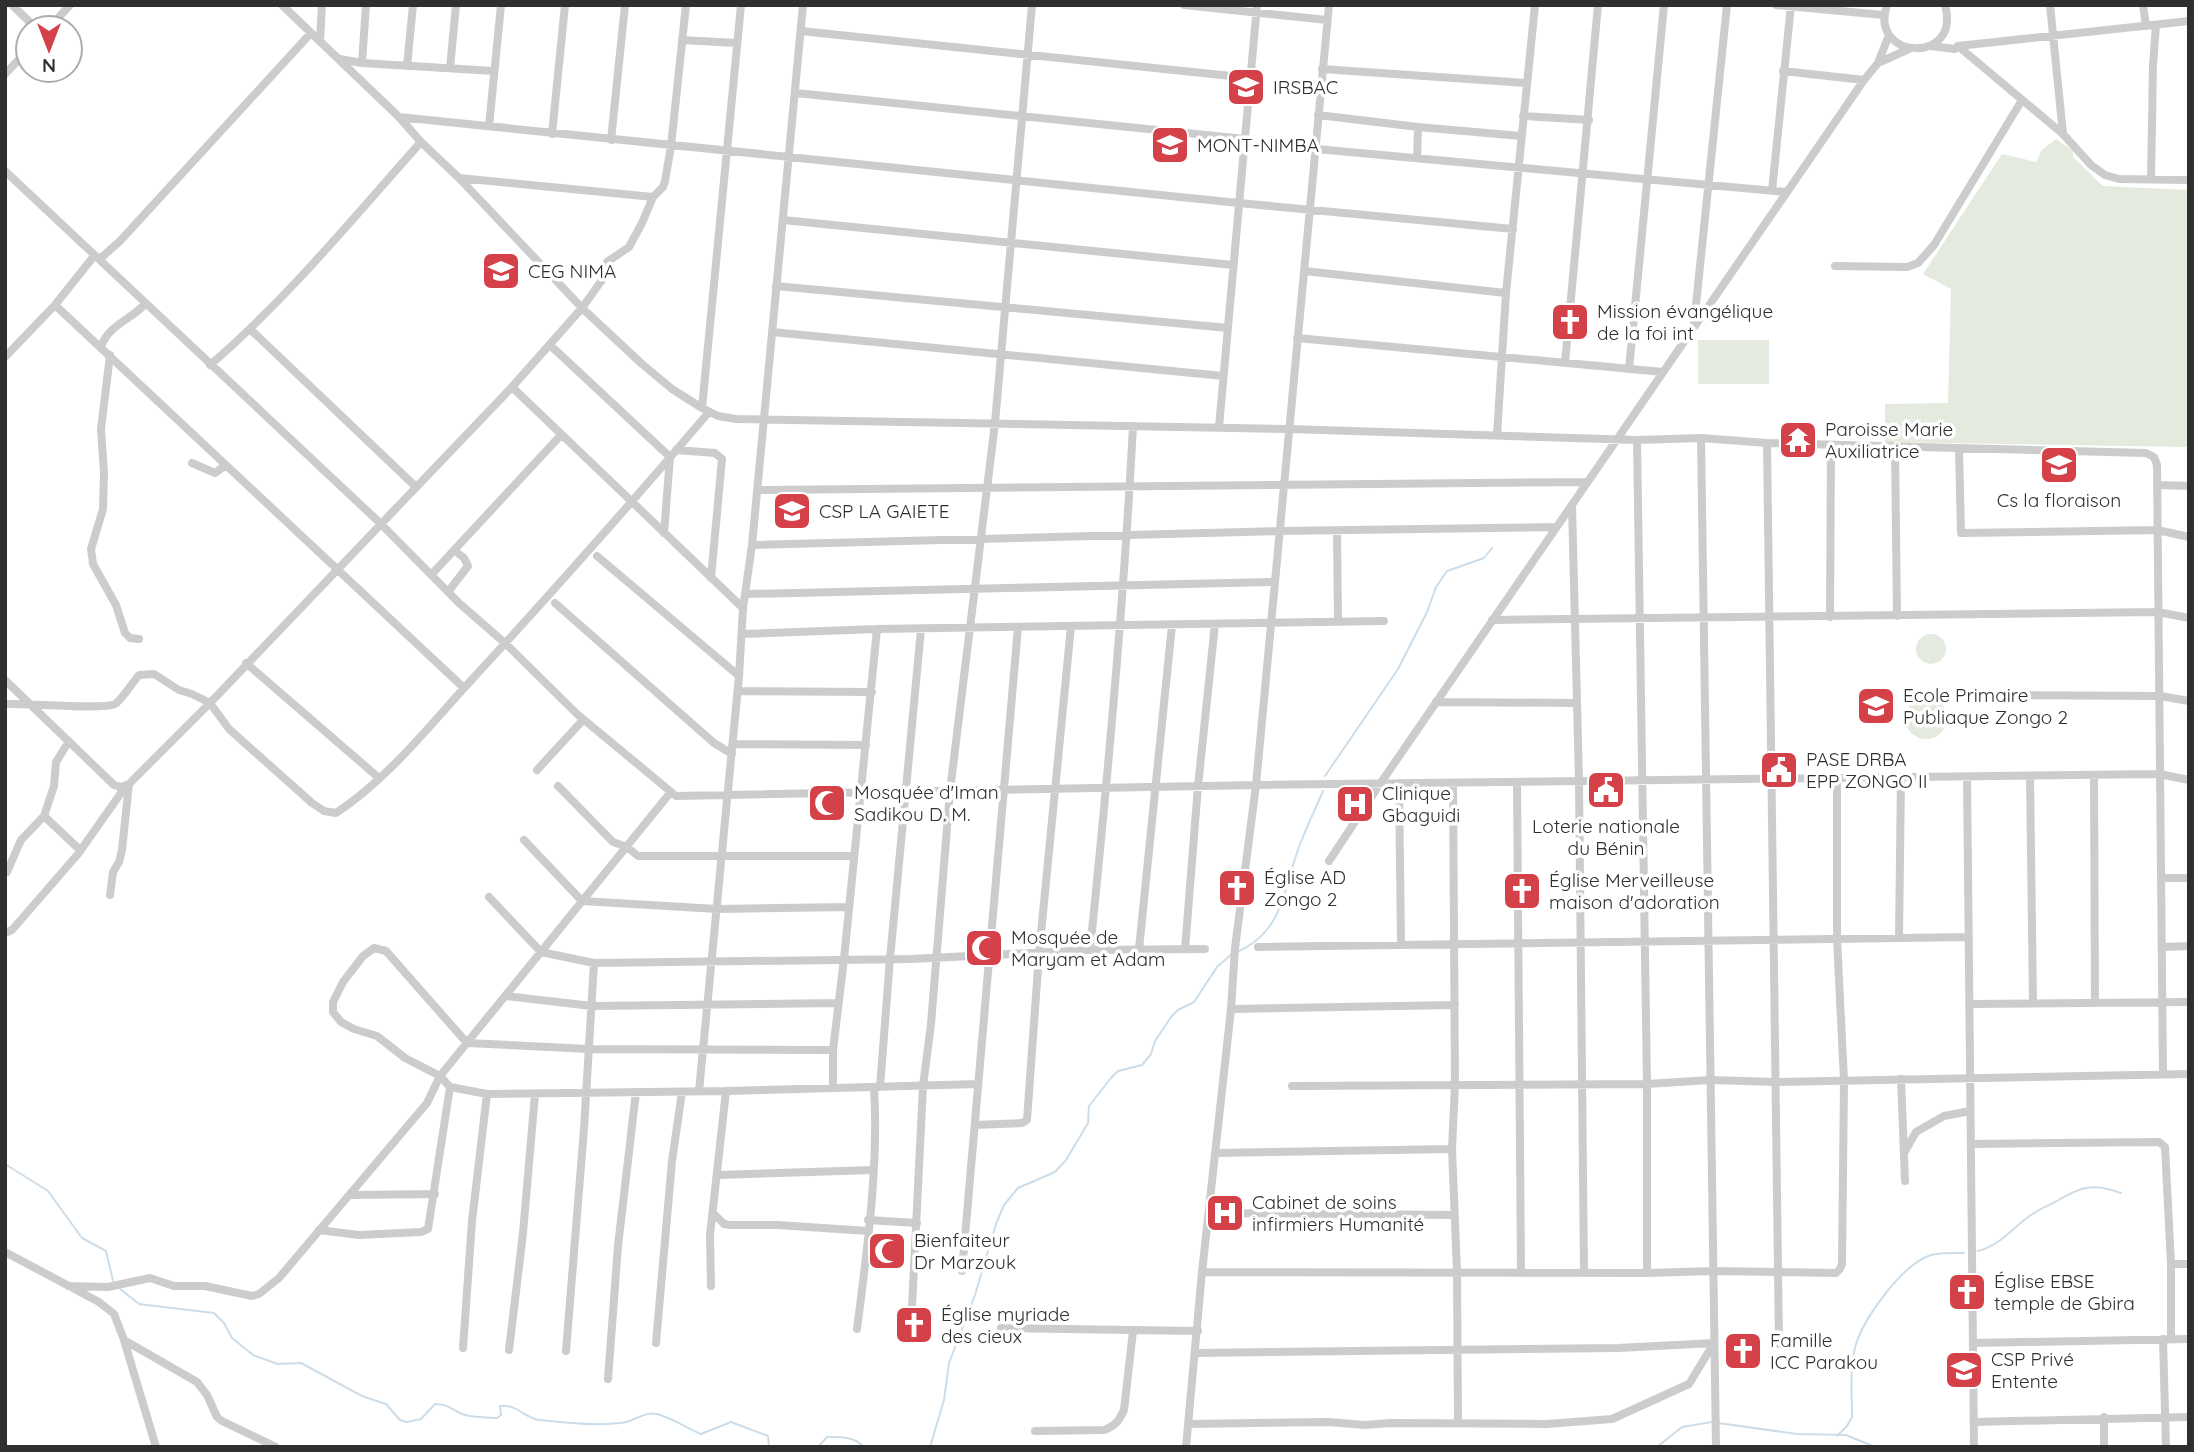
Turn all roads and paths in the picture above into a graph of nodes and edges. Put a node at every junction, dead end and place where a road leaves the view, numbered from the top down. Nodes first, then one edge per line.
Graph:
1 (282, 5) edge
2 (322, 5) edge
3 (366, 5) edge
4 (413, 5) edge
5 (456, 5) edge
6 (501, 5) edge
7 (565, 5) edge
8 (625, 5) edge
9 (686, 5) edge
10 (741, 5) edge
11 (803, 5) edge
12 (1032, 5) edge
13 (1184, 5) edge
14 (1329, 5) edge
15 (1535, 5) edge
16 (1598, 5) edge
17 (1664, 5) edge
18 (1727, 5) edge
19 (1776, 5) edge
20 (1945, 5) edge
21 (2050, 5) edge
22 (2144, 5) edge
23 (1791, 6) edge
24 (1256, 9) edge
25 (1885, 9) edge
26 (1327, 20) junction
27 (2189, 22) edge
28 (2156, 24) junction
29 (2146, 26) junction
30 (801, 31) junction
31 (311, 33) junction
32 (1944, 33) junction
33 (2053, 34) junction
34 (1889, 35) junction
35 (682, 40) junction
36 (320, 41) junction
37 (737, 43) junction
38 (1930, 46) junction
39 (1956, 47) junction
40 (1909, 49) junction
41 (1027, 55) junction
42 (337, 58) junction
43 (362, 64) junction
44 (1878, 64) junction
45 (407, 66) junction
46 (450, 68) junction
47 (1322, 69) junction
48 (494, 71) junction
49 (1783, 71) junction
50 (1250, 78) junction
51 (1864, 80) junction
52 (1526, 83) junction
53 (796, 93) junction
54 (2022, 100) junction
55 (1318, 114) junction
56 (1023, 116) junction
57 (1524, 116) junction
58 (400, 117) junction
59 (1589, 120) junction
60 (489, 127) junction
61 (1418, 127) junction
62 (552, 134) junction
63 (2063, 134) junction
64 (1521, 136) junction
65 (1245, 139) junction
66 (611, 140) junction
67 (421, 142) junction
68 (671, 146) junction
69 (1315, 149) junction
70 (727, 151) junction
71 (789, 158) junction
72 (1417, 158) junction
73 (1518, 167) junction
74 (6, 172) edge
75 (1583, 174) junction
76 (459, 178) junction
77 (1646, 179) junction
78 (2151, 179) junction
79 (2189, 180) edge
80 (1017, 181) junction
81 (1707, 185) junction
82 (1772, 191) junction
83 (1786, 192) junction
84 (653, 197) junction
85 (1239, 203) junction
86 (1310, 210) junction
87 (783, 220) junction
88 (1513, 229) junction
89 (1012, 243) junction
90 (94, 256) junction
91 (1233, 265) junction
92 (1835, 266) dead end
93 (1304, 271) junction
94 (776, 286) junction
95 (1506, 293) junction
96 (145, 304) junction
97 (55, 305) junction
98 (1005, 307) junction
99 (582, 308) junction
100 (1694, 327) junction
101 (1228, 328) junction
102 (251, 330) junction
103 (772, 332) junction
104 (1297, 338) junction
105 (550, 345) junction
106 (101, 347) junction
107 (1001, 354) junction
108 (110, 355) junction
109 (5, 357) edge
110 (1501, 357) junction
111 (1565, 363) junction
112 (210, 365) junction
113 (1629, 369) junction
114 (1663, 372) junction
115 (1223, 376) junction
116 (512, 387) junction
117 (705, 410) junction
118 (764, 420) junction
119 (995, 423) junction
120 (1133, 426) junction
121 (1219, 427) junction
122 (1289, 429) junction
123 (561, 435) junction
124 (1497, 435) junction
125 (1701, 438) junction
126 (1617, 439) junction
127 (1637, 440) junction
128 (1766, 443) junction
129 (1831, 445) junction
130 (1895, 446) junction
131 (1959, 448) junction
132 (673, 454) junction
133 (192, 463) dead end
134 (226, 465) junction
135 (1587, 482) junction
136 (1284, 484) junction
137 (1130, 485) junction
138 (2157, 485) junction
139 (415, 486) junction
140 (2189, 486) edge
141 (988, 487) junction
142 (757, 490) junction
143 (632, 502) junction
144 (1572, 505) junction
145 (380, 523) junction
146 (1556, 527) junction
147 (2157, 530) junction
148 (1279, 531) junction
149 (1337, 532) junction
150 (664, 533) junction
151 (1127, 535) junction
152 (2189, 537) edge
153 (981, 539) junction
154 (752, 545) junction
155 (454, 550) junction
156 (597, 556) dead end
157 (337, 569) junction
158 (430, 575) junction
159 (711, 578) junction
160 (1275, 582) junction
161 (1122, 585) junction
162 (975, 589) junction
163 (448, 592) junction
164 (746, 594) junction
165 (555, 603) dead end
166 (743, 608) junction
167 (2158, 612) junction
168 (1897, 616) junction
169 (1769, 617) junction
170 (1830, 617) junction
171 (1704, 618) junction
172 (2189, 618) edge
173 (1640, 619) junction
174 (1492, 620) junction
175 (1574, 620) junction
176 (1384, 621) dead end
177 (1338, 622) junction
178 (1271, 623) junction
179 (1215, 624) junction
180 (1171, 625) junction
181 (1071, 626) junction
182 (1118, 626) junction
183 (1018, 627) junction
184 (972, 628) junction
185 (877, 629) junction
186 (921, 629) junction
187 (742, 634) junction
188 (139, 639) dead end
189 (506, 644) junction
190 (246, 663) junction
191 (739, 676) junction
192 (5, 680) edge
193 (464, 688) junction
194 (738, 691) junction
195 (872, 692) junction
196 (1965, 695) dead end
197 (2160, 696) junction
198 (2189, 701) edge
199 (1436, 702) junction
200 (30, 703) junction
201 (210, 703) junction
202 (1577, 703) junction
203 (5, 704) edge
204 (583, 720) junction
205 (69, 741) junction
206 (733, 744) junction
207 (866, 745) junction
208 (732, 754) junction
209 (537, 770) dead end
210 (2159, 774) junction
211 (2094, 775) junction
212 (1967, 776) junction
213 (2030, 776) junction
214 (1901, 777) junction
215 (379, 778) junction
216 (1837, 778) junction
217 (1772, 779) junction
218 (1642, 780) junction
219 (1706, 780) junction
220 (2189, 780) edge
221 (1579, 781) junction
222 (1517, 782) junction
223 (1399, 783) junction
224 (1453, 783) junction
225 (1380, 784) junction
226 (1256, 785) junction
227 (125, 786) junction
228 (558, 786) dead end
229 (1198, 786) junction
230 (1154, 787) junction
231 (1105, 788) junction
232 (1056, 789) junction
233 (1004, 790) junction
234 (950, 791) junction
235 (907, 792) junction
236 (670, 793) junction
237 (861, 793) junction
238 (728, 796) junction
239 (44, 816) junction
240 (524, 840) dead end
241 (627, 847) junction
242 (80, 850) junction
243 (853, 856) junction
244 (722, 857) junction
245 (1329, 860) dead end
246 (7, 872) edge
247 (2161, 878) junction
248 (2189, 878) edge
249 (110, 895) dead end
250 (489, 897) dead end
251 (582, 901) junction
252 (849, 907) junction
253 (717, 909) junction
254 (5, 933) edge
255 (1969, 937) junction
256 (1899, 938) junction
257 (1837, 939) junction
258 (1774, 940) junction
259 (1708, 941) junction
260 (1644, 942) junction
261 (1581, 943) junction
262 (1517, 944) junction
263 (1401, 945) junction
264 (1454, 945) junction
265 (2189, 946) edge
266 (1258, 947) dead end
267 (2162, 947) junction
268 (1205, 948) dead end
269 (1139, 949) junction
270 (1185, 949) junction
271 (1090, 950) junction
272 (541, 952) junction
273 (1040, 954) junction
274 (989, 957) junction
275 (935, 958) junction
276 (844, 959) junction
277 (890, 959) junction
278 (712, 960) junction
279 (594, 963) junction
280 (505, 996) junction
281 (2162, 1002) junction
282 (2189, 1002) edge
283 (838, 1003) junction
284 (2033, 1003) junction
285 (2095, 1003) junction
286 (708, 1004) junction
287 (1969, 1004) junction
288 (1455, 1005) junction
289 (592, 1006) junction
290 (1231, 1009) junction
291 (467, 1043) junction
292 (589, 1049) junction
293 (833, 1050) junction
294 (703, 1051) junction
295 (2164, 1074) junction
296 (2189, 1074) edge
297 (440, 1076) junction
298 (1970, 1078) junction
299 (1901, 1079) junction
300 (1710, 1080) junction
301 (1843, 1080) junction
302 (1776, 1082) junction
303 (978, 1084) junction
304 (1455, 1084) junction
305 (1518, 1084) junction
306 (1583, 1084) junction
307 (1647, 1084) junction
308 (833, 1086) junction
309 (923, 1086) junction
310 (1292, 1086) dead end
311 (450, 1087) junction
312 (877, 1087) junction
313 (699, 1091) junction
314 (726, 1091) junction
315 (636, 1092) junction
316 (682, 1092) junction
317 (586, 1093) junction
318 (487, 1094) junction
319 (535, 1094) junction
320 (1970, 1111) junction
321 (975, 1125) junction
322 (1971, 1144) junction
323 (1452, 1149) junction
324 (1215, 1153) junction
325 (1904, 1153) junction
326 (873, 1170) junction
327 (718, 1175) junction
328 (1905, 1181) dead end
329 (435, 1194) junction
330 (352, 1195) junction
331 (713, 1213) junction
332 (1209, 1213) junction
333 (1454, 1215) junction
334 (869, 1220) junction
335 (916, 1223) junction
336 (319, 1230) junction
337 (867, 1231) junction
338 (5, 1252) edge
339 (2189, 1264) edge
340 (2171, 1265) junction
341 (962, 1271) dead end
342 (1457, 1271) junction
343 (1521, 1271) junction
344 (1713, 1271) junction
345 (1202, 1272) junction
346 (1584, 1272) junction
347 (1647, 1273) junction
348 (1778, 1274) junction
349 (68, 1286) junction
350 (711, 1286) dead end
351 (911, 1327) dead end
352 (1001, 1328) dead end
353 (858, 1329) dead end
354 (1133, 1331) junction
355 (1198, 1331) junction
356 (2167, 1339) junction
357 (2189, 1339) edge
358 (124, 1340) junction
359 (656, 1343) dead end
360 (1714, 1343) junction
361 (1973, 1343) junction
362 (1779, 1344) dead end
363 (463, 1348) dead end
364 (509, 1350) dead end
365 (1457, 1350) junction
366 (566, 1351) dead end
367 (1195, 1353) junction
368 (608, 1379) dead end
369 (2104, 1417) junction
370 (2166, 1417) junction
371 (2189, 1417) edge
372 (1974, 1422) junction
373 (1458, 1423) junction
374 (1188, 1424) junction
375 (1035, 1431) dead end
376 (156, 1447) edge
377 (276, 1447) edge
378 (1186, 1447) edge
379 (1716, 1447) edge
380 (1974, 1447) edge
381 (2104, 1447) edge
382 (2166, 1447) edge

1 - 31 street
2 - 36 street
3 - 43 street
4 - 45 street
5 - 46 street
6 - 48 street
7 - 62 street
8 - 66 street
9 - 35 street
10 - 37 street
11 - 30 street
12 - 41 street
13 - 24 street
14 - 26 street
15 - 52 street
16 - 59 street
17 - 77 street
18 - 81 street
19 - 23 street
20 - 32 street
21 - 33 street
22 - 29 street
23 - 25 street
23 - 49 street
24 - 26 street
24 - 50 street
25 - 34 street
26 - 47 street
27 - 28 street
28 - 29 street
28 - 78 street
29 - 33 street
30 - 41 street
30 - 53 street
31 - 36 street
31 - 90 street
32 - 38 street
32 - 39 street
33 - 39 street
33 - 63 street
34 - 40 street
34 - 44 street
35 - 37 street
35 - 68 street
36 - 42 street
37 - 70 street
38 - 39 street
38 - 40 street
39 - 54 street
40 - 44 street
41 - 50 street
41 - 56 street
42 - 43 street
42 - 58 street
43 - 45 street
44 - 51 street
45 - 46 street
46 - 48 street
47 - 52 street
47 - 55 street
48 - 60 street
49 - 51 street
49 - 82 street
50 - 65 street
51 - 83 street
52 - 57 street
53 - 56 street
53 - 71 street
54 - 63 street
54 - 92 street
55 - 61 street
55 - 69 street
56 - 65 street
56 - 80 street
57 - 59 street
57 - 64 street
58 - 60 street
58 - 67 street
59 - 75 street
60 - 62 street
61 - 64 street
61 - 72 street
62 - 66 street
63 - 78 street
64 - 73 street
65 - 85 street
66 - 68 street
67 - 76 street
67 - 102 street
68 - 70 street
68 - 84 street
69 - 72 street
69 - 86 street
70 - 71 street
70 - 117 street
71 - 80 street
71 - 87 street
72 - 73 street
73 - 75 street
73 - 88 street
74 - 90 street
75 - 77 street
75 - 111 street
76 - 84 street
76 - 99 street
77 - 81 street
77 - 113 street
78 - 79 street
80 - 85 street
80 - 89 street
81 - 82 street
81 - 100 street
82 - 83 street
83 - 100 street
84 - 99 street
85 - 86 street
85 - 91 street
86 - 88 street
86 - 93 street
87 - 89 street
87 - 94 street
88 - 95 street
89 - 91 street
89 - 98 street
90 - 96 street
90 - 97 street
91 - 101 street
93 - 95 street
93 - 104 street
94 - 98 street
94 - 103 street
95 - 110 street
96 - 106 street
96 - 112 street
97 - 106 street
97 - 109 street
98 - 101 street
98 - 107 street
99 - 105 street
99 - 117 street
100 - 114 street
101 - 115 street
102 - 112 street
102 - 139 street
103 - 107 street
103 - 118 street
104 - 110 street
104 - 122 street
105 - 116 street
105 - 132 street
106 - 108 street
107 - 115 street
107 - 119 street
108 - 134 street
108 - 188 street
110 - 111 street
110 - 124 street
111 - 113 street
112 - 145 street
113 - 114 street
114 - 126 street
115 - 121 street
116 - 123 street
116 - 139 street
117 - 118 street
117 - 132 street
118 - 119 street
118 - 142 street
119 - 120 street
119 - 141 street
120 - 121 street
120 - 137 street
121 - 122 street
122 - 124 street
122 - 136 street
123 - 143 street
123 - 155 street
124 - 126 street
125 - 127 street
125 - 128 street
125 - 171 street
126 - 127 street
126 - 135 street
127 - 173 street
128 - 129 street
128 - 169 street
129 - 130 street
129 - 170 street
130 - 131 street
130 - 168 street
131 - 138 street
131 - 147 street
132 - 143 street
132 - 150 street
132 - 159 street
133 - 134 street
134 - 157 street
135 - 136 street
135 - 144 street
136 - 137 street
136 - 148 street
137 - 141 street
137 - 151 street
138 - 140 street
138 - 147 street
139 - 145 street
141 - 142 street
141 - 153 street
142 - 154 street
143 - 150 street
143 - 189 street
144 - 146 street
144 - 175 street
145 - 157 street
145 - 158 street
146 - 149 street
146 - 174 street
147 - 152 street
147 - 167 street
148 - 149 street
148 - 151 street
148 - 160 street
149 - 177 street
150 - 159 street
151 - 153 street
151 - 161 street
153 - 154 street
153 - 162 street
154 - 164 street
155 - 158 street
155 - 163 street
156 - 191 street
157 - 190 street
157 - 193 street
158 - 163 street
159 - 166 street
160 - 161 street
160 - 178 street
161 - 162 street
161 - 182 street
162 - 164 street
162 - 184 street
163 - 189 street
164 - 166 street
165 - 208 street
166 - 187 street
167 - 168 street
167 - 172 street
167 - 197 street
168 - 170 street
169 - 170 street
169 - 171 street
169 - 217 street
171 - 173 street
171 - 219 street
173 - 175 street
173 - 218 street
174 - 175 street
174 - 199 street
175 - 202 street
176 - 177 street
177 - 178 street
178 - 179 street
178 - 226 street
179 - 180 street
179 - 229 street
180 - 182 street
180 - 230 street
181 - 182 street
181 - 183 street
181 - 232 street
182 - 231 street
183 - 184 street
183 - 233 street
184 - 186 street
184 - 234 street
185 - 186 street
185 - 187 street
185 - 195 street
186 - 235 street
187 - 191 street
189 - 193 street
189 - 204 street
190 - 201 street
190 - 215 street
191 - 194 street
192 - 200 street
193 - 215 street
194 - 195 street
194 - 206 street
195 - 207 street
196 - 197 street
197 - 198 street
197 - 210 street
199 - 202 street
199 - 225 street
200 - 201 street
200 - 203 street
200 - 205 street
201 - 215 street
201 - 227 street
202 - 221 street
204 - 209 street
204 - 236 street
205 - 227 street
205 - 239 street
206 - 207 street
206 - 208 street
207 - 237 street
208 - 238 street
210 - 211 street
210 - 220 street
210 - 247 street
211 - 213 street
211 - 285 street
212 - 213 street
212 - 214 street
212 - 255 street
213 - 284 street
214 - 216 street
214 - 256 street
216 - 217 street
216 - 257 street
217 - 219 street
217 - 258 street
218 - 219 street
218 - 221 street
218 - 260 street
219 - 259 street
221 - 222 street
221 - 261 street
222 - 224 street
222 - 262 street
223 - 224 street
223 - 225 street
223 - 263 street
224 - 264 street
225 - 226 street
225 - 245 street
226 - 229 street
226 - 290 street
227 - 242 street
227 - 249 street
228 - 241 street
229 - 230 street
229 - 270 street
230 - 231 street
230 - 269 street
231 - 232 street
231 - 271 street
232 - 233 street
232 - 273 street
233 - 234 street
233 - 274 street
234 - 235 street
234 - 275 street
235 - 237 street
235 - 277 street
236 - 238 street
236 - 241 street
237 - 238 street
237 - 243 street
238 - 244 street
239 - 242 street
239 - 246 street
240 - 251 street
241 - 244 street
241 - 251 street
242 - 254 street
243 - 244 street
243 - 252 street
244 - 253 street
247 - 248 street
247 - 267 street
250 - 272 street
251 - 253 street
251 - 272 street
252 - 253 street
252 - 276 street
253 - 278 street
255 - 256 street
255 - 287 street
256 - 257 street
257 - 258 street
257 - 301 street
258 - 259 street
258 - 302 street
259 - 260 street
259 - 300 street
260 - 261 street
260 - 307 street
261 - 262 street
261 - 306 street
262 - 264 street
262 - 305 street
263 - 264 street
263 - 266 street
264 - 288 street
265 - 267 street
267 - 281 street
268 - 270 street
269 - 270 street
269 - 271 street
271 - 273 street
272 - 279 street
272 - 280 street
273 - 274 street
273 - 321 street
274 - 275 street
274 - 303 street
275 - 277 street
275 - 309 street
276 - 277 street
276 - 278 street
276 - 283 street
277 - 312 street
278 - 279 street
278 - 286 street
279 - 289 street
280 - 289 street
280 - 291 street
281 - 282 street
281 - 285 street
281 - 295 street
283 - 286 street
283 - 293 street
284 - 285 street
284 - 287 street
286 - 289 street
286 - 294 street
287 - 298 street
288 - 290 street
288 - 304 street
289 - 292 street
290 - 324 street
291 - 292 street
291 - 297 street
291 - 297 street
292 - 294 street
292 - 317 street
293 - 294 street
293 - 308 street
294 - 313 street
295 - 296 street
295 - 298 street
297 - 311 street
297 - 330 street
298 - 299 street
298 - 320 street
299 - 301 street
299 - 325 street
300 - 302 street
300 - 307 street
300 - 344 street
301 - 302 street
301 - 348 street
302 - 348 street
303 - 309 street
303 - 321 street
304 - 305 street
304 - 310 street
304 - 323 street
305 - 306 street
305 - 343 street
306 - 307 street
306 - 346 street
307 - 347 street
308 - 312 street
308 - 314 street
309 - 312 street
309 - 335 street
311 - 318 street
311 - 329 street
312 - 326 street
313 - 314 street
313 - 316 street
314 - 327 street
315 - 316 street
315 - 317 street
315 - 368 street
316 - 359 street
317 - 319 street
317 - 366 street
318 - 319 street
318 - 363 street
319 - 364 street
320 - 322 street
320 - 325 street
321 - 341 street
322 - 340 street
322 - 361 street
323 - 324 street
323 - 333 street
324 - 332 street
325 - 328 street
326 - 327 street
326 - 334 street
327 - 331 street
329 - 330 street
329 - 336 street
330 - 336 street
331 - 337 street
331 - 350 street
332 - 333 street
332 - 345 street
333 - 342 street
334 - 335 street
334 - 337 street
335 - 351 street
336 - 349 street
337 - 353 street
338 - 349 street
339 - 340 street
340 - 356 street
342 - 343 street
342 - 345 street
342 - 365 street
343 - 346 street
344 - 347 street
344 - 348 street
344 - 360 street
345 - 355 street
346 - 347 street
348 - 362 street
349 - 358 street
352 - 354 street
354 - 355 street
354 - 375 street
355 - 367 street
356 - 357 street
356 - 361 street
356 - 370 street
358 - 376 street
358 - 377 street
360 - 365 street
360 - 373 street
360 - 379 street
361 - 372 street
365 - 367 street
365 - 373 street
367 - 374 street
369 - 370 street
369 - 372 street
369 - 381 street
370 - 371 street
370 - 382 street
372 - 380 street
373 - 374 street
374 - 378 street

